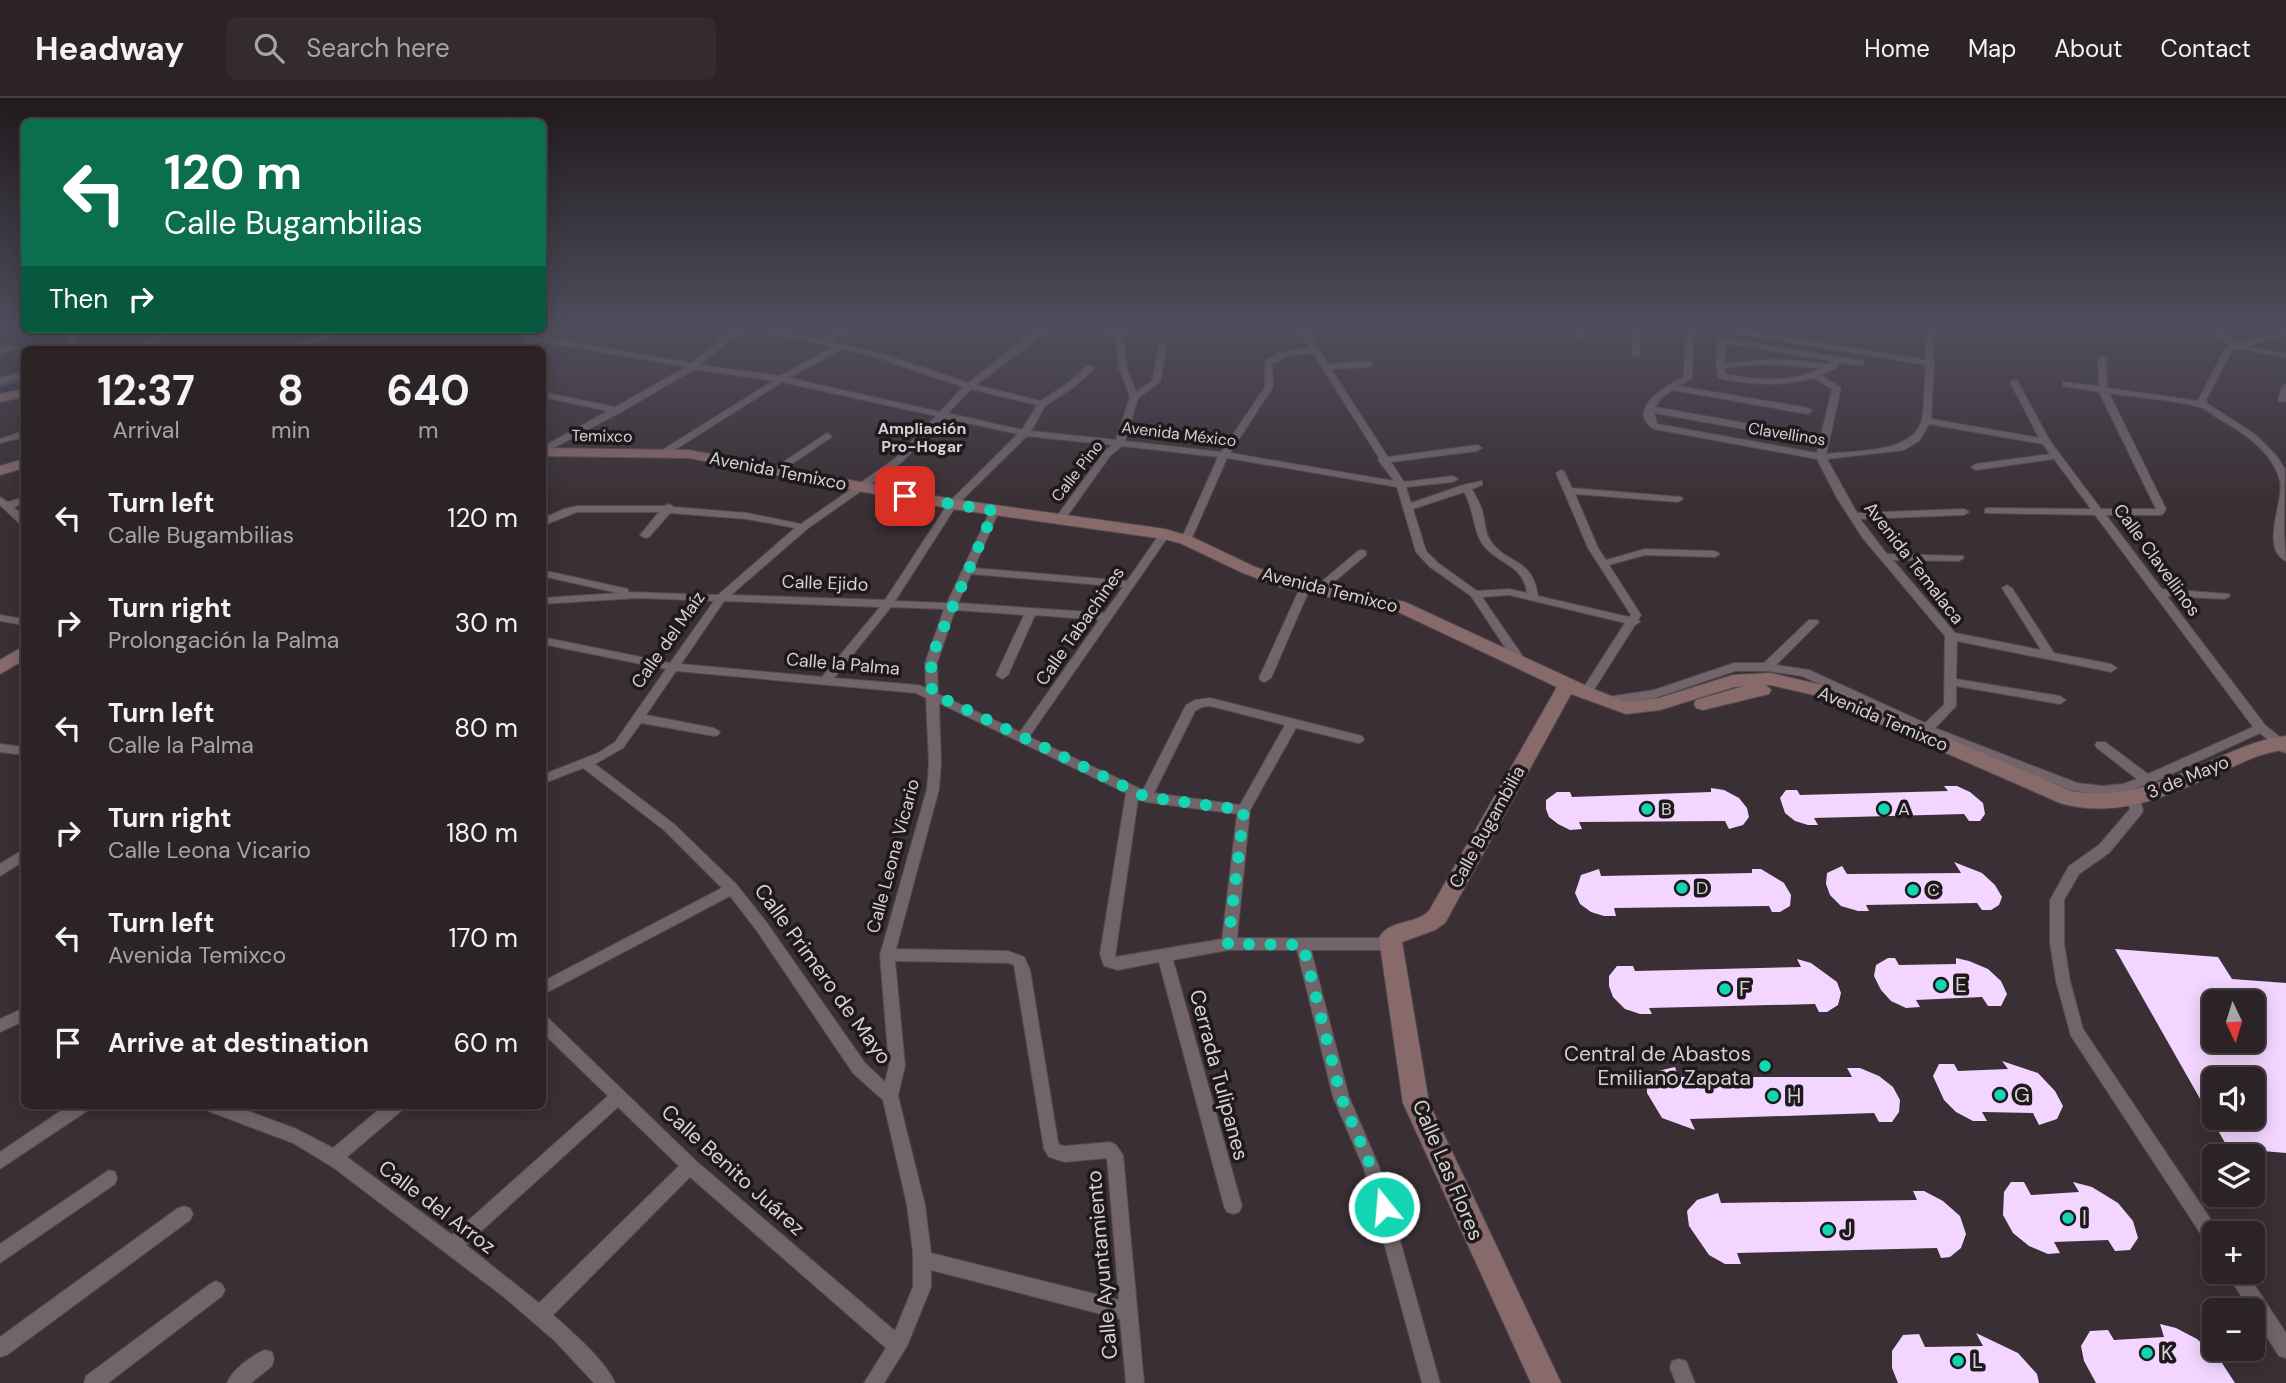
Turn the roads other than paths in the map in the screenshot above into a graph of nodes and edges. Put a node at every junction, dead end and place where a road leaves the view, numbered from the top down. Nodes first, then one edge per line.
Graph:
1 (661, 385) edge
2 (772, 385) edge
3 (808, 385) edge
4 (966, 385) edge
5 (1071, 385) edge
6 (1129, 385) edge
7 (1152, 385) edge
8 (1269, 385) edge
9 (1336, 385) edge
10 (1675, 385) edge
11 (1832, 385) edge
12 (1928, 385) edge
13 (2016, 385) edge
14 (2072, 385) edge
15 (2103, 385) edge
16 (2210, 385) edge
17 (969, 386) junction
18 (1671, 387) junction
19 (2286, 387) edge
20 (2103, 390) junction
21 (21, 394) edge
22 (546, 395) edge
23 (1134, 397) junction
24 (0, 398) edge
25 (2282, 400) dead end
26 (1042, 404) junction
27 (2204, 405) junction
28 (1649, 409) junction
29 (618, 410) junction
30 (1808, 411) dead end
31 (941, 415) junction
32 (1926, 421) junction
33 (1025, 433) junction
34 (21, 435) edge
35 (827, 436) dead end
36 (1806, 437) dead end
37 (3, 441) dead end
38 (2046, 442) junction
39 (1120, 443) junction
40 (1477, 448) dead end
41 (546, 449) edge
42 (546, 451) edge
43 (662, 454) junction
44 (1224, 455) junction
45 (2056, 456) junction
46 (1821, 457) junction
47 (1383, 460) junction
48 (21, 464) edge
49 (1976, 467) dead end
50 (777, 470) junction
51 (0, 471) edge
52 (1561, 473) dead end
53 (1453, 479) dead end
54 (1479, 483) dead end
55 (2286, 484) edge
56 (1401, 485) junction
57 (1466, 487) junction
58 (858, 488) junction
59 (1568, 491) junction
60 (1678, 499) dead end
61 (4, 503) edge
62 (952, 504) junction
63 (669, 507) junction
64 (1408, 508) junction
65 (994, 511) junction
66 (1988, 511) dead end
67 (1964, 512) dead end
68 (2100, 512) junction
69 (1854, 516) junction
70 (21, 519) edge
71 (1059, 520) junction
72 (546, 521) edge
73 (803, 527) junction
74 (1165, 534) junction
75 (645, 535) dead end
76 (1186, 540) junction
77 (1362, 553) dead end
78 (1715, 554) dead end
79 (1885, 557) junction
80 (1959, 558) dead end
81 (2286, 558) edge
82 (1602, 564) junction
83 (967, 570) junction
84 (546, 574) edge
85 (1130, 584) junction
86 (2007, 588) dead end
87 (1311, 589) junction
88 (2157, 592) junction
89 (1475, 594) junction
90 (638, 595) junction
91 (2225, 596) dead end
92 (1533, 597) junction
93 (721, 598) junction
94 (546, 601) edge
95 (887, 604) junction
96 (951, 606) junction
97 (1031, 612) junction
98 (1106, 617) junction
99 (0, 618) edge
100 (21, 622) edge
101 (1634, 622) junction
102 (1813, 622) dead end
103 (1951, 636) junction
104 (546, 641) edge
105 (2050, 656) junction
106 (1522, 665) junction
107 (674, 667) junction
108 (1767, 667) junction
109 (2111, 668) dead end
110 (1002, 675) dead end
111 (1265, 678) dead end
112 (826, 680) junction
113 (1952, 682) junction
114 (1567, 685) junction
115 (932, 693) junction
116 (1586, 694) junction
117 (2060, 700) dead end
118 (1616, 704) junction
119 (638, 718) junction
120 (1293, 722) junction
121 (2261, 728) junction
122 (1927, 729) junction
123 (714, 732) dead end
124 (1023, 737) junction
125 (1358, 739) dead end
126 (2101, 745) dead end
127 (2284, 747) edge
128 (0, 748) edge
129 (21, 751) edge
130 (585, 764) junction
131 (546, 778) edge
132 (2153, 785) junction
133 (1139, 794) junction
134 (2132, 799) junction
135 (2088, 804) joint
136 (1244, 810) junction
137 (21, 856) edge
138 (0, 870) edge
139 (732, 889) junction
140 (1228, 944) junction
141 (1390, 944) junction
142 (1303, 945) junction
143 (887, 955) junction
144 (1164, 955) junction
145 (546, 987) edge
146 (21, 1018) edge
147 (0, 1026) edge
148 (546, 1026) edge
149 (619, 1096) junction
150 (890, 1097) junction
151 (77, 1109) edge
152 (222, 1109) edge
153 (391, 1109) edge
154 (334, 1158) junction
155 (0, 1161) edge
156 (690, 1166) junction
157 (109, 1178) dead end
158 (1233, 1206) dead end
159 (184, 1214) dead end
160 (2202, 1221) edge
161 (452, 1246) junction
162 (0, 1254) edge
163 (922, 1259) junction
164 (2243, 1284) edge
165 (216, 1290) dead end
166 (1129, 1312) junction
167 (539, 1316) junction
168 (898, 1346) junction
169 (0, 1348) edge
170 (2286, 1349) edge
171 (265, 1359) dead end
172 (93, 1383) edge
173 (236, 1383) edge
174 (606, 1383) edge
175 (873, 1383) edge
176 (1135, 1383) edge
177 (1431, 1383) edge
178 (1546, 1383) edge

1 - 29 street
2 - 43 street
3 - 31 street, Avenida México
4 - 17 street
5 - 26 street
6 - 23 street
7 - 23 street
8 - 44 street
9 - 47 street
10 - 18 street
11 - 46 street
12 - 32 street
13 - 38 street, Calle Clavellinos
14 - 20 street
15 - 20 street
16 - 27 street
17 - 26 street
17 - 31 street, Calle del Maíz
18 - 28 street
18 - 30 street
19 - 25 street
20 - 27 street
20 - 68 street
21 - 24 main road
22 - 29 street
23 - 39 street
26 - 33 street
27 - 55 street
28 - 36 street
28 - 46 street, Clavellinos
29 - 41 street
31 - 33 street, Avenida México
31 - 58 street, Calle del Maíz
32 - 38 street
32 - 46 street, Clavellinos
33 - 39 street, Avenida México
33 - 62 street
34 - 37 street
35 - 50 street
38 - 45 street, Calle Clavellinos
39 - 44 street, Avenida México
39 - 71 street, Calle Pino
40 - 47 street
42 - 43 main road, Temixco
43 - 50 main road, Avenida Temixco
44 - 56 street, Avenida México
44 - 76 street
45 - 49 street
45 - 68 street, Calle Clavellinos
46 - 69 street, Avenida Temalaca
47 - 56 street
48 - 51 main road
50 - 58 main road, Avenida Temixco
52 - 59 street
53 - 56 street, Avenida México
54 - 57 street
55 - 81 street
56 - 64 street
57 - 64 street
57 - 92 street
58 - 62 main road, Avenida Temixco
58 - 73 street, Calle del Maíz
59 - 60 street
59 - 82 street
61 - 70 street
62 - 65 main road, Avenida Temixco
62 - 95 street
63 - 72 street
63 - 73 street
63 - 75 street
64 - 89 street
65 - 71 main road, Avenida Temixco
65 - 83 street, Calle Leona Vicario
66 - 68 street
67 - 69 street
68 - 88 street, Calle Clavellinos
69 - 79 street, Avenida Temalaca
71 - 74 main road, Avenida Temixco
73 - 93 street, Calle del Maíz
74 - 76 main road, Avenida Temixco
74 - 85 street, Calle Tabachines
76 - 87 main road, Avenida Temixco
77 - 87 street
78 - 82 street
79 - 80 street
79 - 103 street, Avenida Temalaca
82 - 101 street
83 - 85 street
83 - 96 street, Calle Leona Vicario
84 - 90 street
85 - 98 street, Calle Tabachines
86 - 105 street
87 - 106 main road, Avenida Temixco
87 - 111 street
88 - 91 street
88 - 121 street, Calle Clavellinos
89 - 92 street
89 - 106 street
90 - 93 street, Calle Ejido
90 - 94 street, Calle Ejido
92 - 101 street
93 - 95 street, Calle Ejido
93 - 107 street, Calle del Maíz
95 - 96 street, Calle Ejido
95 - 112 street
96 - 97 street, Calle Ejido
96 - 115 street, Calle Leona Vicario
97 - 98 street, Calle Ejido
97 - 110 street
98 - 124 street, Calle Tabachines
99 - 100 street
101 - 116 street
102 - 108 street
103 - 105 street
103 - 113 street, Avenida Temalaca
104 - 107 street, Calle la Palma
105 - 109 street
106 - 114 main road, Avenida Temixco
107 - 112 street, Calle la Palma
107 - 119 street, Calle del Maíz
108 - 118 street
108 - 122 street
112 - 115 street, Calle la Palma
113 - 117 street
113 - 122 street, Avenida Temalaca
114 - 116 main road, Avenida Temixco
114 - 141 main road, Calle Bugambilia
115 - 124 street, Calle la Palma
115 - 143 street, Calle Leona Vicario
116 - 118 main road, Avenida Temixco
118 - 134 main road
118 - 135 main road, Avenida Temixco
119 - 123 street
119 - 130 street, Calle del Maíz
120 - 125 street
120 - 133 street
120 - 136 street
121 - 127 street, Calle Clavellinos
121 - 132 street
122 - 134 street
124 - 133 street, Calle la Palma
126 - 132 street
127 - 132 main road, 3 de Mayo
127 - 134 main road
128 - 129 street
130 - 131 street, Calle del Maíz
130 - 139 street, Calle Primero de Mayo
132 - 134 main road, 3 de Mayo
133 - 136 street, Calle la Palma
133 - 144 street
134 - 135 main road, 3 de Mayo
134 - 160 street
136 - 140 street
137 - 138 street
139 - 145 street
139 - 150 street, Calle Primero de Mayo
140 - 142 street
140 - 144 street
141 - 142 street
141 - 178 main road, Calle Las Flores
142 - 177 street
143 - 150 street, Calle Leona Vicario
143 - 166 street, Calle Ayuntamiento
144 - 158 street, Cerrada Tulipanes
146 - 147 street
148 - 149 street, Calle Benito Juárez
149 - 156 street, Calle Benito Juárez
149 - 161 street
150 - 163 street
151 - 155 street
152 - 154 street, Calle del Arroz
153 - 154 street
154 - 161 street, Calle del Arroz
156 - 167 street
156 - 168 street, Calle Benito Juárez
157 - 162 street
159 - 169 street
161 - 167 street, Calle del Arroz
163 - 166 street
163 - 168 street
164 - 170 street
165 - 172 street
166 - 176 street, Calle Ayuntamiento
167 - 174 street, Calle del Arroz
168 - 175 street
171 - 173 street

